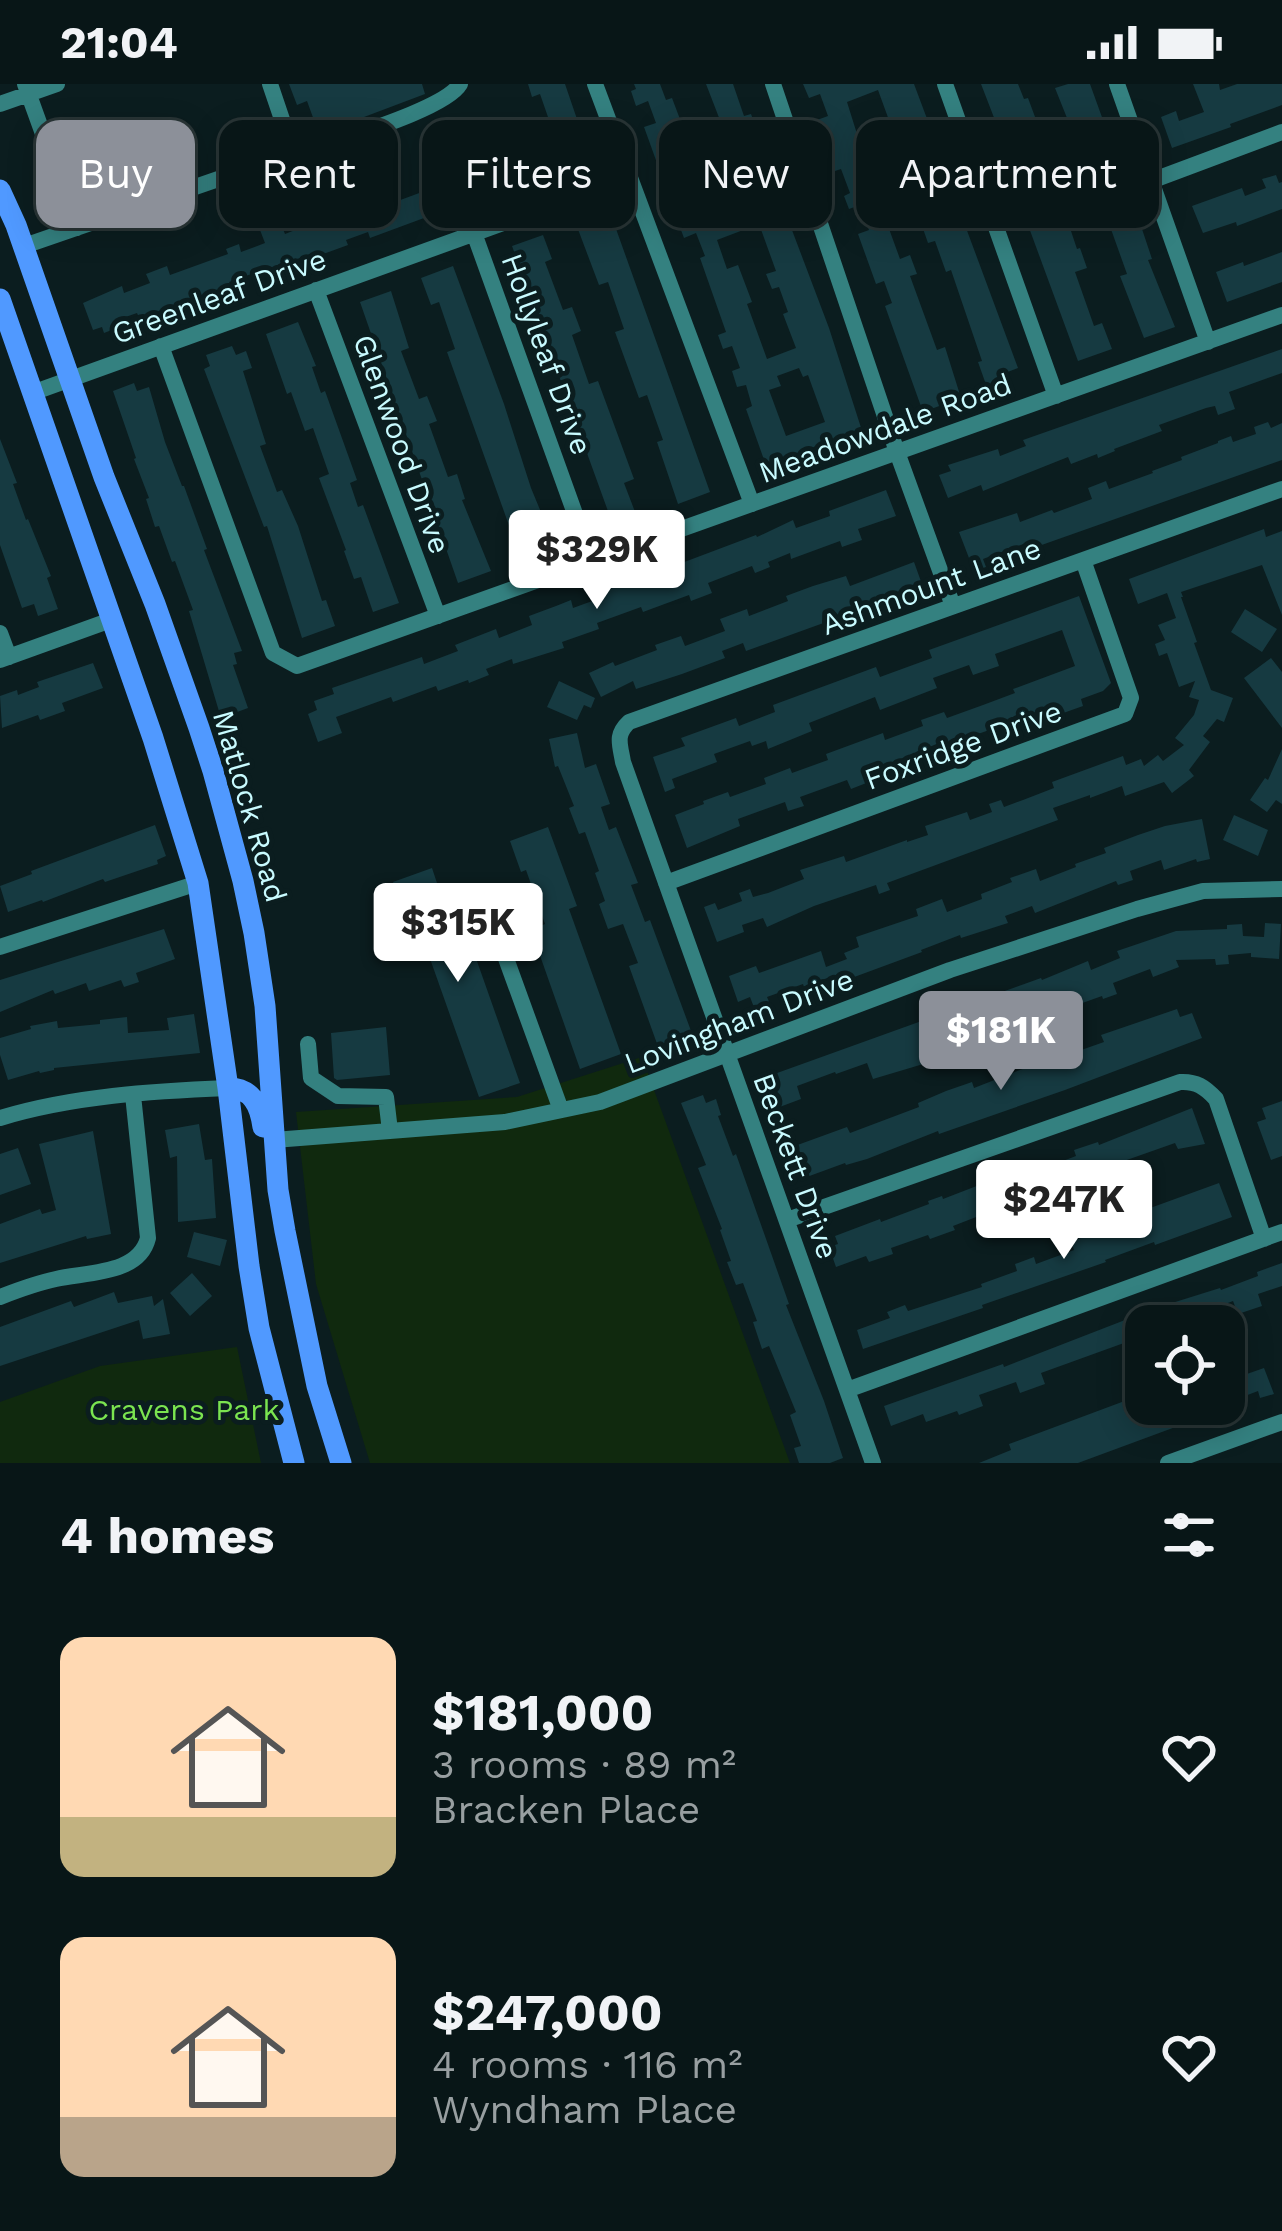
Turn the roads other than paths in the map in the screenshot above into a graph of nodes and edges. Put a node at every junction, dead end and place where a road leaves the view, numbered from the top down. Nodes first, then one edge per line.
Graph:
1 (57, 84) edge
2 (270, 84) edge
3 (460, 84) edge
4 (595, 84) edge
5 (773, 84) edge
6 (945, 84) edge
7 (1117, 84) edge
8 (27, 89) edge
9 (0, 104) edge
10 (38, 120) edge
11 (282, 120) edge
12 (393, 120) edge
13 (608, 120) edge
14 (1130, 120) edge
15 (1282, 132) edge
16 (1159, 178) edge
17 (0, 190) edge
18 (635, 196) edge
19 (1159, 203) edge
20 (77, 228) edge
21 (488, 228) edge
22 (474, 233) junction
23 (24, 246) junction
24 (316, 290) junction
25 (0, 299) edge
26 (1282, 315) edge
27 (1208, 341) junction
28 (161, 346) junction
29 (72, 378) junction
30 (32, 393) junction
31 (1056, 395) junction
32 (897, 452) junction
33 (1282, 489) edge
34 (752, 504) junction
35 (1083, 560) junction
36 (592, 561) junction
37 (953, 606) junction
38 (438, 616) junction
39 (112, 620) junction
40 (0, 633) edge
41 (4, 658) edge
42 (621, 751) joint
43 (198, 883) junction
44 (666, 883) junction
45 (1280, 885) edge
46 (483, 895) dead end
47 (0, 947) edge
48 (267, 1043) junction
49 (308, 1044) dead end
50 (728, 1055) junction
51 (228, 1088) junction
52 (133, 1095) junction
53 (561, 1110) junction
54 (0, 1118) edge
55 (390, 1131) junction
56 (274, 1140) junction
57 (281, 1208) junction
58 (787, 1220) junction
59 (1273, 1236) edge
60 (0, 1297) edge
61 (847, 1390) junction
62 (1282, 1422) edge
63 (294, 1463) edge
64 (341, 1463) edge
65 (874, 1463) edge
66 (1168, 1463) edge

1 - 8 street
2 - 11 street
3 - 12 street
4 - 13 street
5 - 32 street
6 - 31 street
7 - 14 street
8 - 9 street
8 - 10 street
15 - 16 street
17 - 23 main road, Matlock Road
18 - 34 street
19 - 27 street
20 - 23 street
21 - 22 street, Greenleaf Drive
22 - 24 street, Greenleaf Drive
22 - 36 street, Hollyleaf Drive
23 - 29 main road, Matlock Road
24 - 28 street, Greenleaf Drive
24 - 38 street, Glenwood Drive
25 - 30 main road
26 - 27 street, Meadowdale Road
27 - 31 street, Meadowdale Road
28 - 29 street, Greenleaf Drive
28 - 38 street, Meadowdale Road
29 - 30 street, Greenleaf Drive
29 - 48 main road, Matlock Road
30 - 39 main road
31 - 32 street, Meadowdale Road
32 - 34 street, Meadowdale Road
32 - 37 street
33 - 35 street, Ashmount Lane
34 - 36 street, Meadowdale Road
35 - 37 street, Ashmount Lane
35 - 44 street, Foxridge Drive
36 - 38 street, Meadowdale Road
37 - 42 street, Ashmount Lane
39 - 41 street
39 - 43 main road
40 - 41 street
42 - 44 street, Beckett Drive
43 - 47 street
43 - 51 main road
44 - 50 street, Beckett Drive
45 - 50 street, Lovingham Drive
46 - 53 street
48 - 51 main road
48 - 56 main road, Matlock Road
49 - 55 street
50 - 53 street, Lovingham Drive
50 - 58 street, Beckett Drive
51 - 52 street
51 - 57 main road
51 - 63 main road
52 - 54 street
52 - 60 street
53 - 55 street, Lovingham Drive
55 - 56 street, Lovingham Drive
56 - 57 main road, Matlock Road
57 - 64 main road, Matlock Road
58 - 59 street
58 - 61 street, Beckett Drive
59 - 61 street
61 - 65 street, Beckett Drive
62 - 66 street

